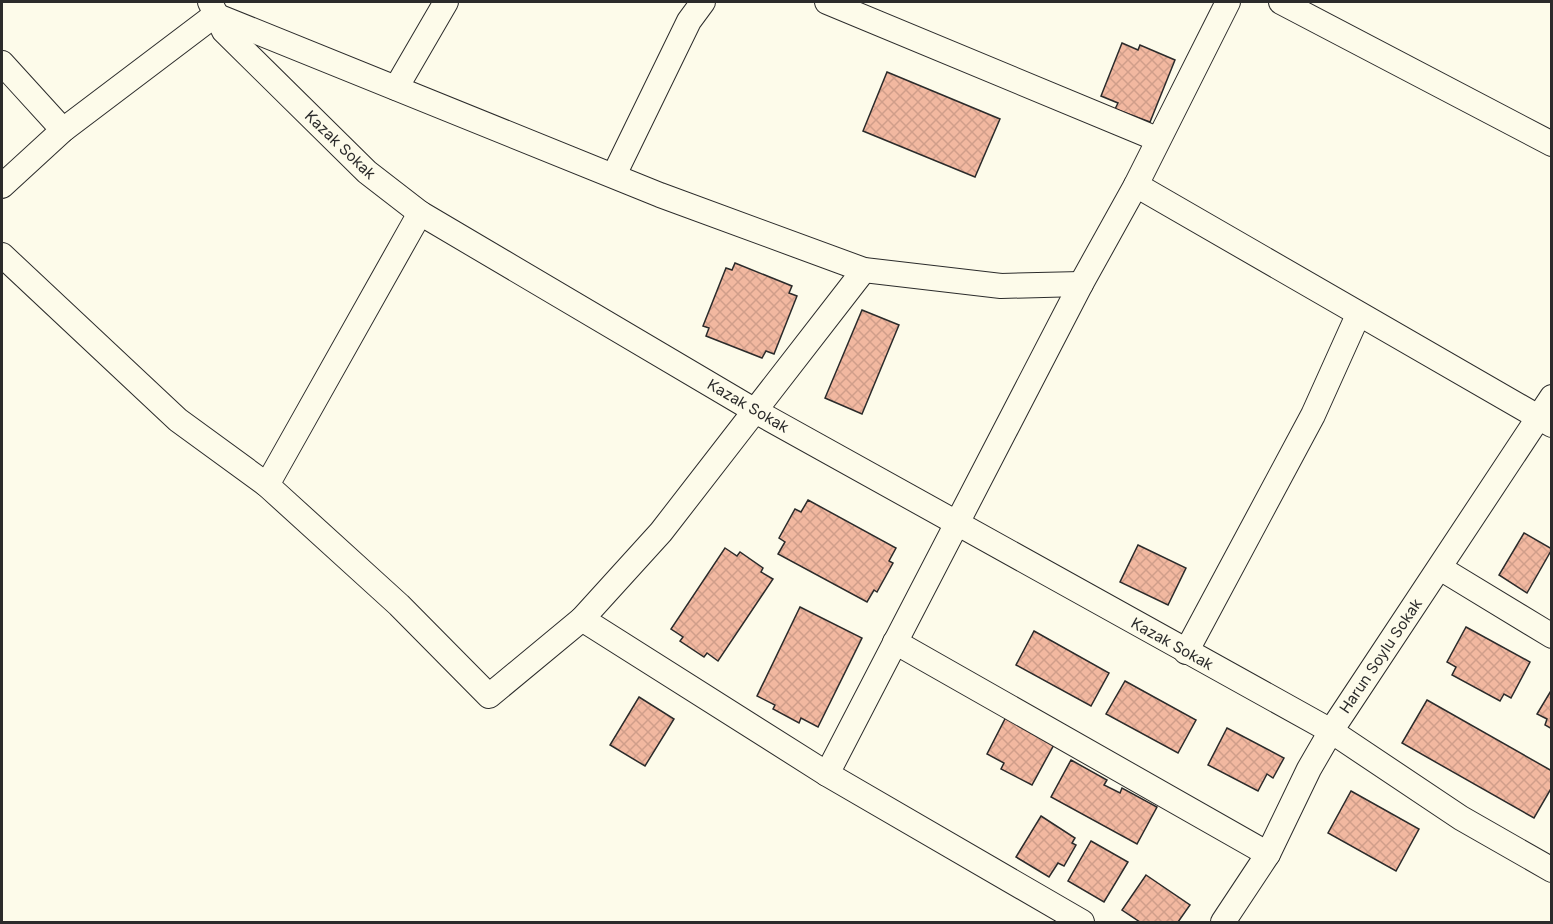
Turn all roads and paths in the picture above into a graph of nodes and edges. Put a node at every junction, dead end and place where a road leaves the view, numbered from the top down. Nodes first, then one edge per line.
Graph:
1 (446, 2) edge
2 (703, 2) edge
3 (827, 2) edge
4 (1228, 2) edge
5 (1281, 2) edge
6 (213, 8) edge
7 (2, 63) edge
8 (396, 88) junction
9 (63, 130) junction
10 (1157, 139) junction
11 (1551, 144) edge
12 (614, 176) junction
13 (1136, 185) junction
14 (2, 186) edge
15 (420, 213) junction
16 (2, 255) edge
17 (864, 270) junction
18 (1081, 284) junction
19 (1358, 315) junction
20 (757, 412) junction
21 (1547, 413) edge
22 (267, 485) junction
23 (956, 525) junction
24 (1440, 568) junction
25 (582, 618) junction
26 (1551, 636) edge
27 (895, 642) junction
28 (1186, 652) junction
29 (1331, 730) junction
30 (827, 774) junction
31 (1268, 854) junction
32 (1551, 870) edge
33 (1082, 922) edge
34 (1223, 922) edge

1 - 8 street
2 - 12 street
3 - 10 street
4 - 10 street
5 - 11 street
6 - 8 street
6 - 9 street
6 - 15 street, Kazak Sokak
7 - 9 street
8 - 12 street
9 - 14 street
10 - 13 street
12 - 17 street
13 - 18 street
13 - 19 street
15 - 20 street, Kazak Sokak
15 - 22 street
16 - 22 street
17 - 18 street
17 - 20 street
18 - 23 street
19 - 21 street
19 - 28 street
20 - 23 street, Kazak Sokak
20 - 25 street
21 - 24 street, Harun Soylu Sokak
22 - 25 street
23 - 27 street
23 - 28 street, Kazak Sokak
24 - 26 street
24 - 29 street, Harun Soylu Sokak
25 - 30 street
27 - 30 street
27 - 31 street
28 - 29 street, Kazak Sokak
29 - 31 street, Harun Soylu Sokak
29 - 32 street, Kazak Sokak
30 - 33 street
31 - 34 street, Harun Soylu Sokak

